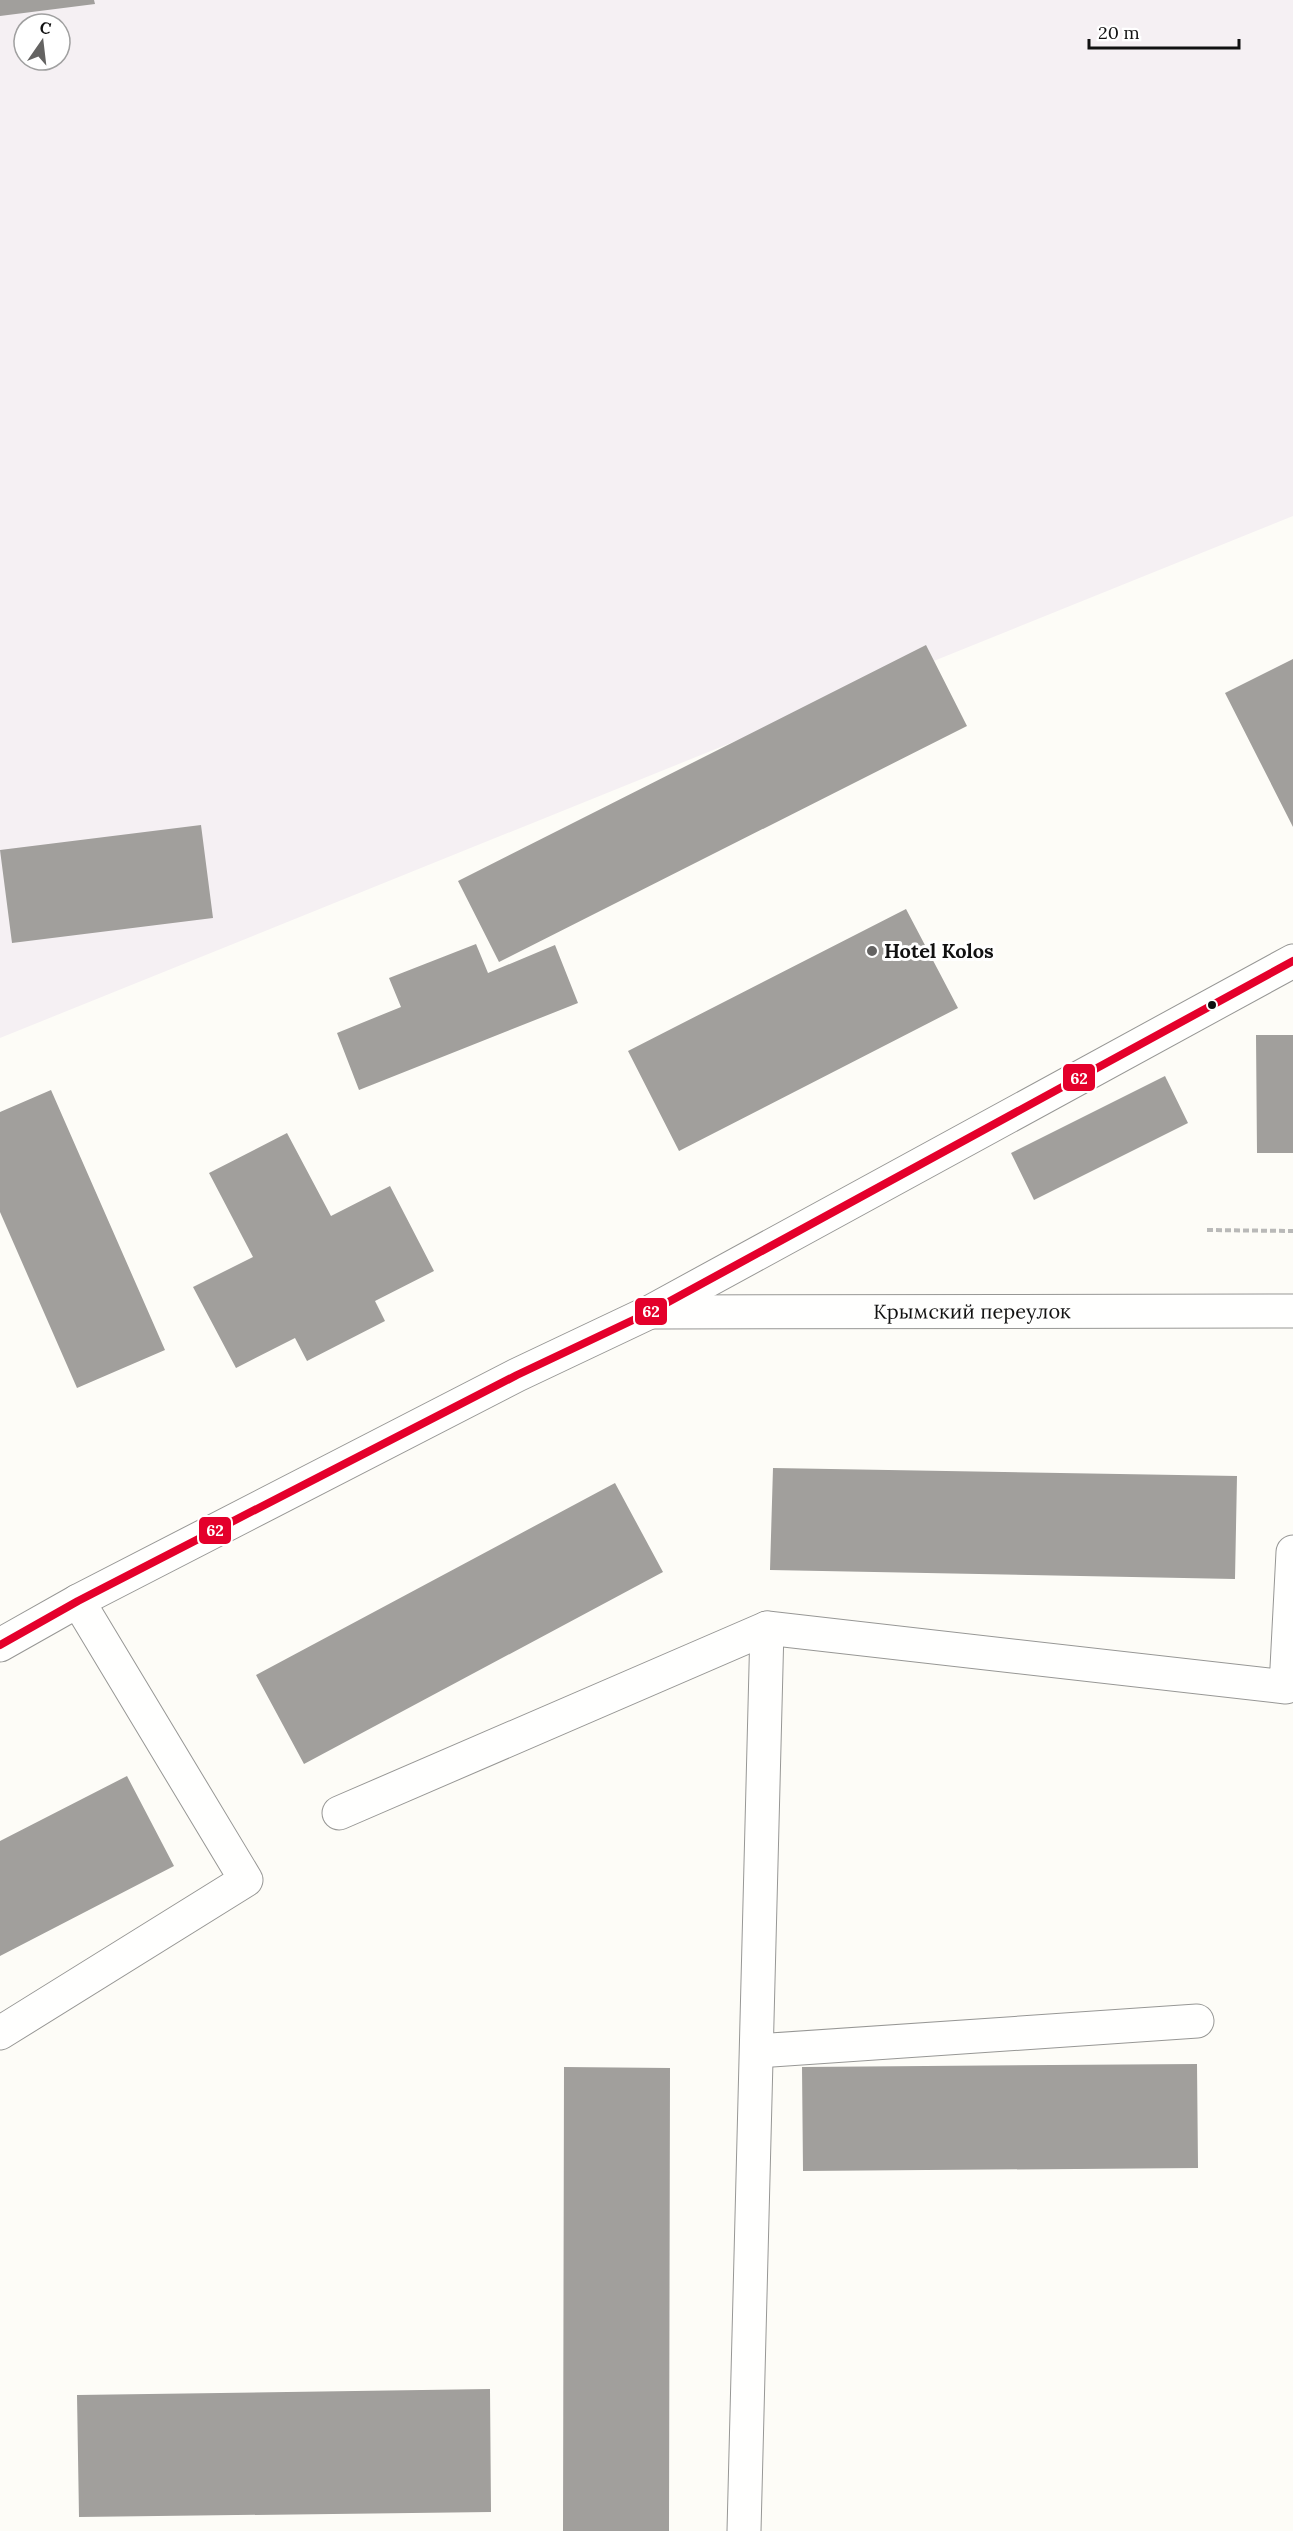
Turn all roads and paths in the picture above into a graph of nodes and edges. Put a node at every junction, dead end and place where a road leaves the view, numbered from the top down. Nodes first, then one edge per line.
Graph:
1 (1293, 961) edge
2 (1207, 1230) dead end
3 (1293, 1231) edge
4 (1293, 1311) edge
5 (650, 1312) junction
6 (1293, 1552) edge
7 (78, 1601) junction
8 (767, 1628) junction
9 (0, 1645) edge
10 (339, 1813) dead end
11 (1197, 2021) dead end
12 (0, 2033) edge
13 (757, 2051) junction
14 (744, 2531) edge

1 - 5 street
2 - 3 path
4 - 5 street, Крымский переулок
5 - 7 street
6 - 8 street
7 - 9 street
7 - 12 street
8 - 10 street
8 - 13 street
11 - 13 street
13 - 14 street

